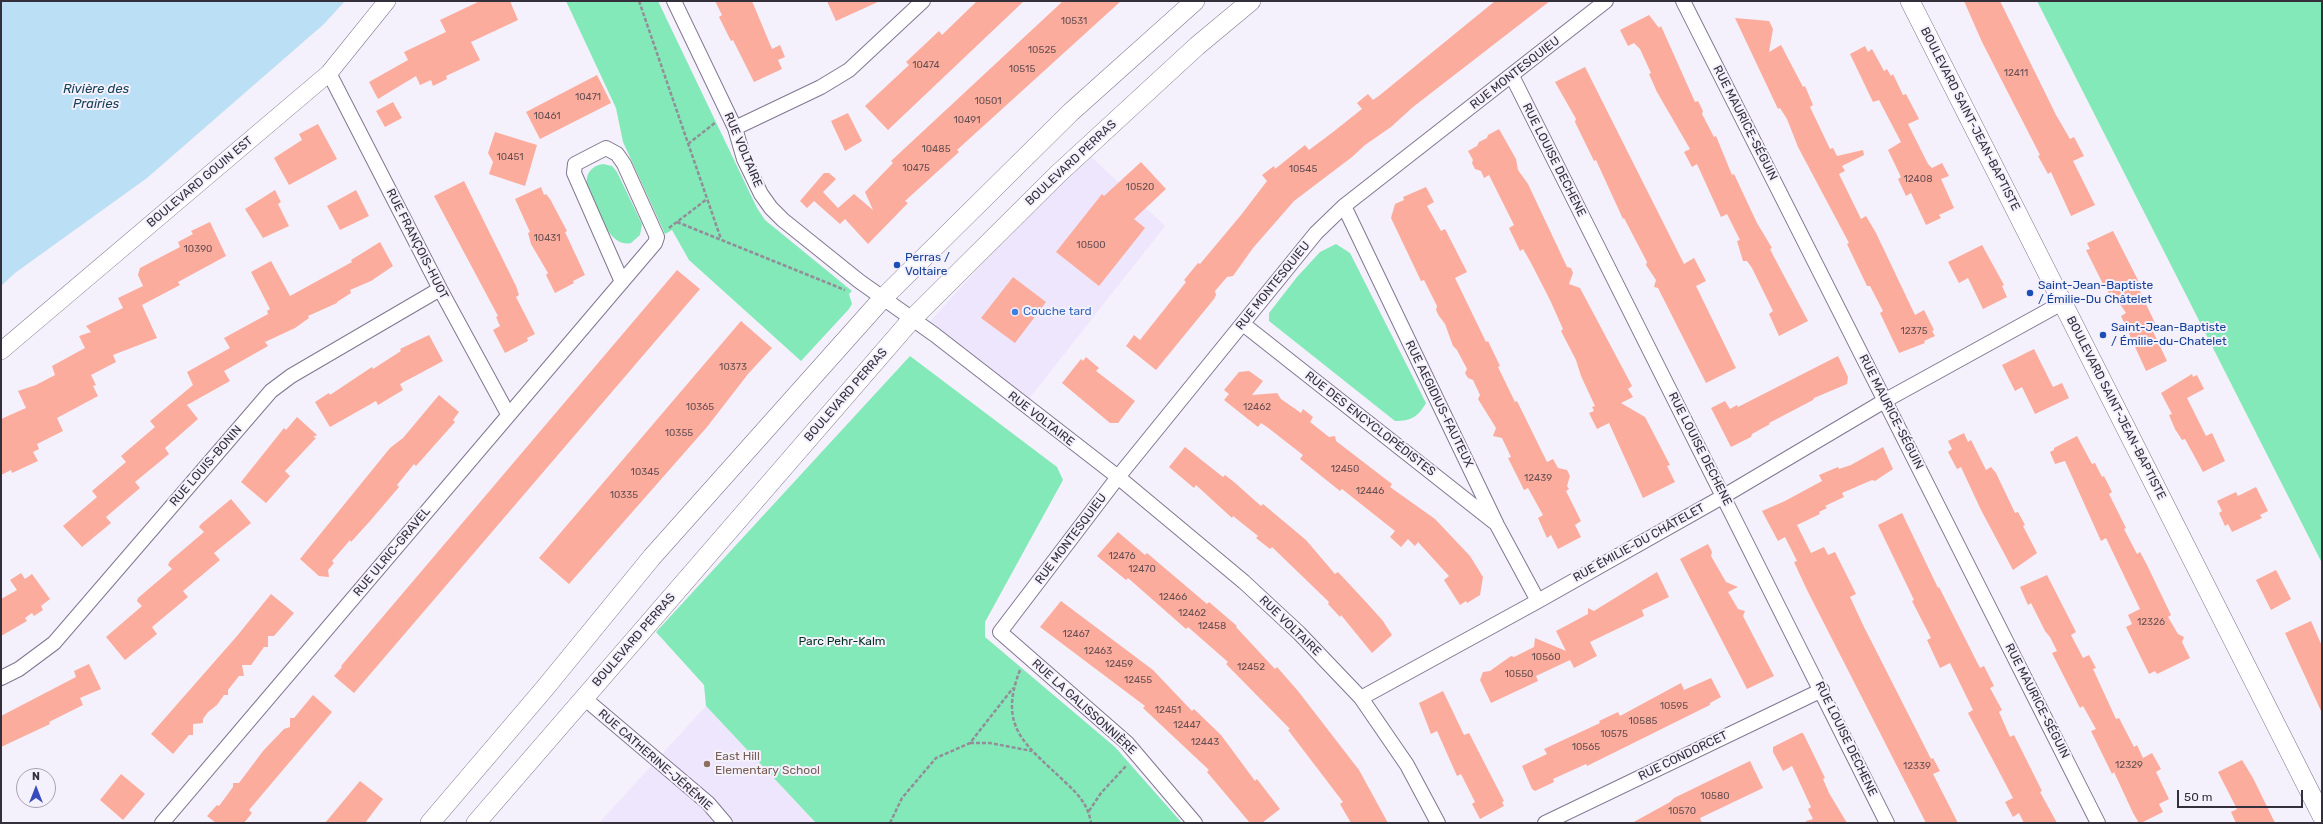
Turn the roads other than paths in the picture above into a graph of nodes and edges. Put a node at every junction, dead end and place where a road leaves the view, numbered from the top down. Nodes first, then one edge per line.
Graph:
1 (387, 1) edge
2 (674, 1) edge
3 (923, 1) edge
4 (1195, 1) edge
5 (1251, 1) edge
6 (1606, 1) edge
7 (1683, 1) edge
8 (1910, 1) edge
9 (329, 73) junction
10 (1512, 76) junction
11 (735, 128) junction
12 (1344, 206) junction
13 (622, 282) junction
14 (440, 289) junction
15 (883, 298) junction
16 (2062, 303) junction
17 (912, 319) junction
18 (1243, 324) junction
19 (1, 351) edge
20 (1886, 400) junction
21 (508, 414) junction
22 (1118, 477) junction
23 (1724, 496) junction
24 (1497, 524) junction
25 (1538, 601) junction
26 (1000, 632) joint
27 (1, 678) edge
28 (1822, 690) junction
29 (584, 698) junction
30 (1361, 698) junction
31 (2322, 816) edge
32 (162, 823) edge
33 (430, 823) edge
34 (476, 823) edge
35 (725, 823) edge
36 (1195, 823) edge
37 (1438, 823) edge
38 (1545, 823) edge
39 (1887, 823) edge
40 (2098, 823) edge

1 - 9 street, BOULEVARD GOUIN EST
2 - 11 street, RUE VOLTAIRE
3 - 11 street
4 - 15 main road
5 - 17 main road, BOULEVARD PERRAS
6 - 10 street, RUE MONTESQUIEU
7 - 20 street, RUE MAURICE-SÉGUIN
8 - 16 main road, BOULEVARD SAINT-JEAN-BAPTISTE
9 - 14 street, RUE FRANÇOIS-HUOT
9 - 19 street, BOULEVARD GOUIN EST
10 - 12 street, RUE MONTESQUIEU
10 - 23 street, RUE LOUISE DECHENE
11 - 15 street, RUE VOLTAIRE
12 - 18 street, RUE MONTESQUIEU
12 - 24 street, RUE AEGIDIUS-FAUTEUX
13 - 13 street, RUE ULRIC-GRAVEL
13 - 21 street, RUE ULRIC-GRAVEL
14 - 21 street, RUE FRANÇOIS-HUOT
14 - 27 street, RUE LOUIS-BONIN
15 - 17 street, RUE VOLTAIRE
15 - 33 main road
16 - 20 street, RUE ÉMILIE-DU CHÂTELET
16 - 31 main road, BOULEVARD SAINT-JEAN-BAPTISTE
17 - 22 street, RUE VOLTAIRE
17 - 29 main road, BOULEVARD PERRAS
18 - 22 street, RUE MONTESQUIEU
18 - 24 street, RUE DES ENCYCLOPÉDISTES
20 - 23 street, RUE ÉMILIE-DU CHÂTELET
20 - 40 street, RUE MAURICE-SÉGUIN
21 - 32 street, RUE ULRIC-GRAVEL
22 - 26 street, RUE MONTESQUIEU
22 - 30 street, RUE VOLTAIRE
23 - 25 street, RUE ÉMILIE-DU CHÂTELET
23 - 28 street, RUE LOUISE DECHENE
24 - 25 street, RUE AEGIDIUS-FAUTEUX
25 - 30 street, RUE ÉMILIE-DU CHÂTELET
26 - 36 street, RUE LA GALISSONNIÈRE
28 - 38 street, RUE CONDORCET
28 - 39 street, RUE LOUISE DECHENE
29 - 34 main road, BOULEVARD PERRAS
29 - 35 street, RUE CATHERINE-JÉRÉMIE
30 - 37 street, RUE VOLTAIRE

